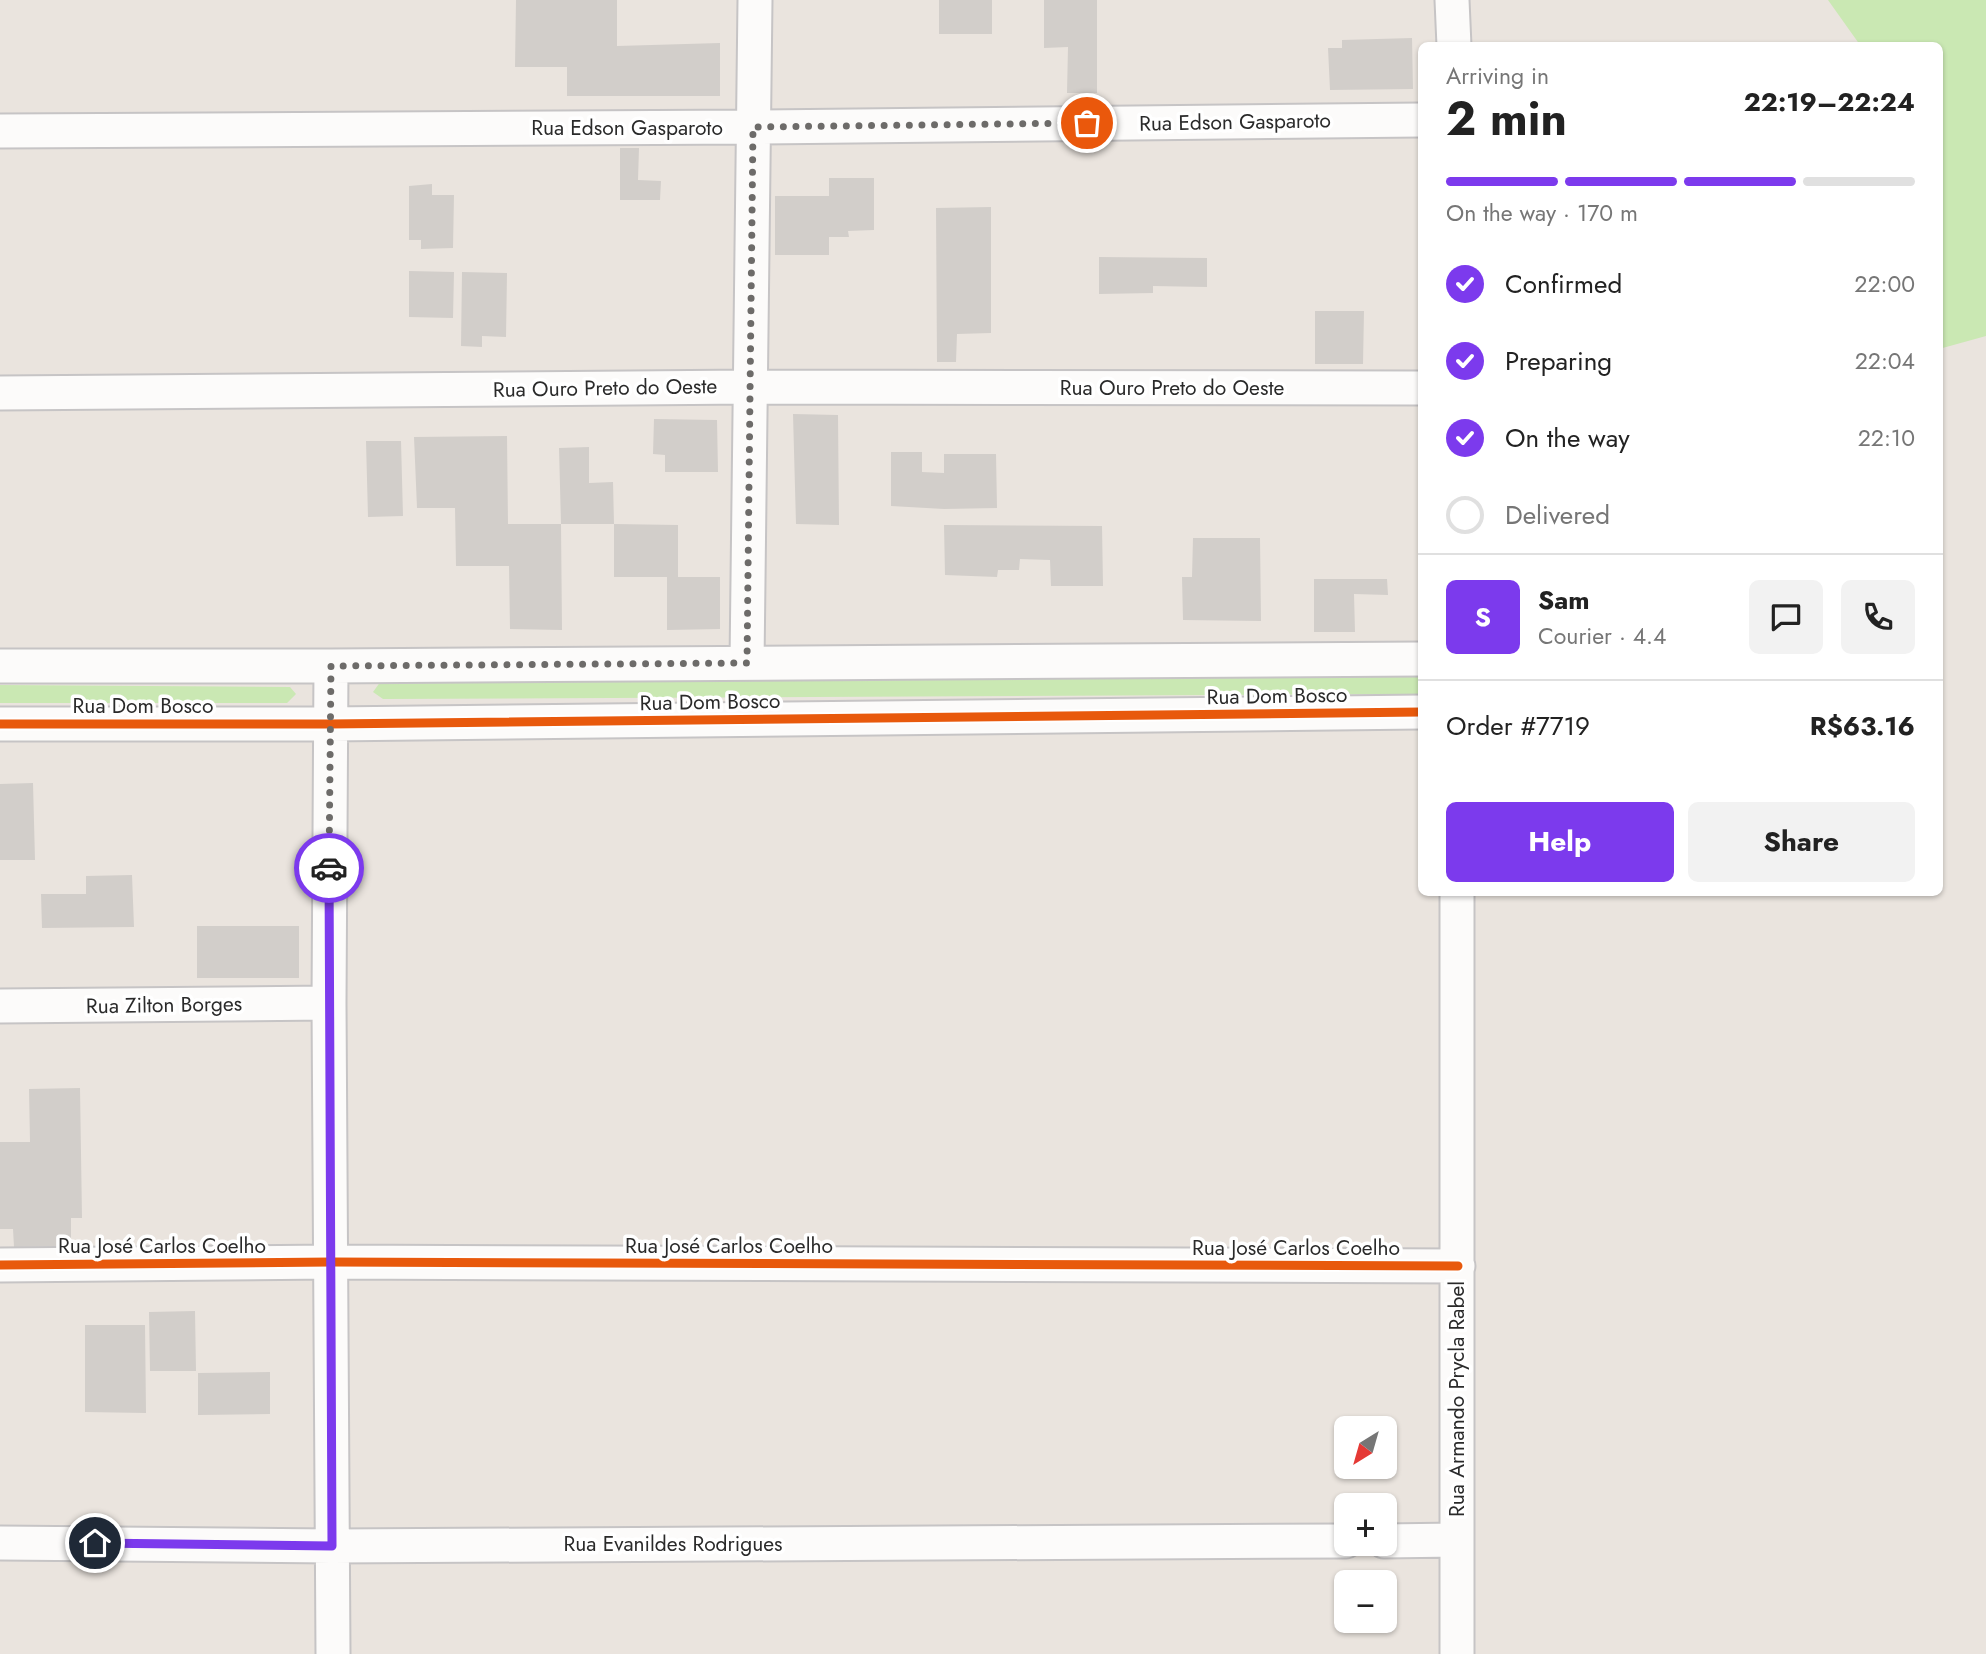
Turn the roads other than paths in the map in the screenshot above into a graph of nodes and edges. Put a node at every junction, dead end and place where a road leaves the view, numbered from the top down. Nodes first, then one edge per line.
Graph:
1 (755, 0) edge
2 (1452, 0) edge
3 (1454, 42) edge
4 (1418, 120) edge
5 (753, 127) junction
6 (0, 131) edge
7 (751, 387) junction
8 (1418, 388) edge
9 (0, 393) edge
10 (1418, 659) edge
11 (747, 663) junction
12 (0, 666) edge
13 (331, 666) junction
14 (1418, 712) edge
15 (0, 724) edge
16 (330, 724) junction
17 (1457, 896) edge
18 (329, 1003) junction
19 (0, 1006) edge
20 (331, 1262) junction
21 (0, 1265) edge
22 (1458, 1266) junction
23 (1457, 1540) junction
24 (1334, 1541) edge
25 (1397, 1541) edge
26 (0, 1544) edge
27 (332, 1546) junction
28 (333, 1654) edge
29 (1457, 1654) edge

1 - 5 street
2 - 3 street
4 - 5 street, Rua Edson Gasparoto
5 - 6 street, Rua Edson Gasparoto
5 - 7 street
7 - 8 street, Rua Ouro Preto do Oeste
7 - 9 street, Rua Ouro Preto do Oeste
7 - 11 street
10 - 11 street, Rua Dom Bosco
11 - 13 street, Rua Dom Bosco
12 - 13 street, Rua Dom Bosco
13 - 16 street
14 - 16 street, Rua Dom Bosco
15 - 16 street, Rua Dom Bosco
16 - 18 street
17 - 22 street, Rua Armando Prycla Rabel
18 - 19 street, Rua Zilton Borges
18 - 20 street
20 - 21 street, Rua José Carlos Coelho
20 - 22 street, Rua José Carlos Coelho
20 - 27 street
22 - 23 street, Rua Armando Prycla Rabel
23 - 25 street
23 - 29 street, Rua Armando Prycla Rabel
24 - 27 street, Rua Evanildes Rodrigues
26 - 27 street, Rua Evanildes Rodrigues
27 - 28 street

